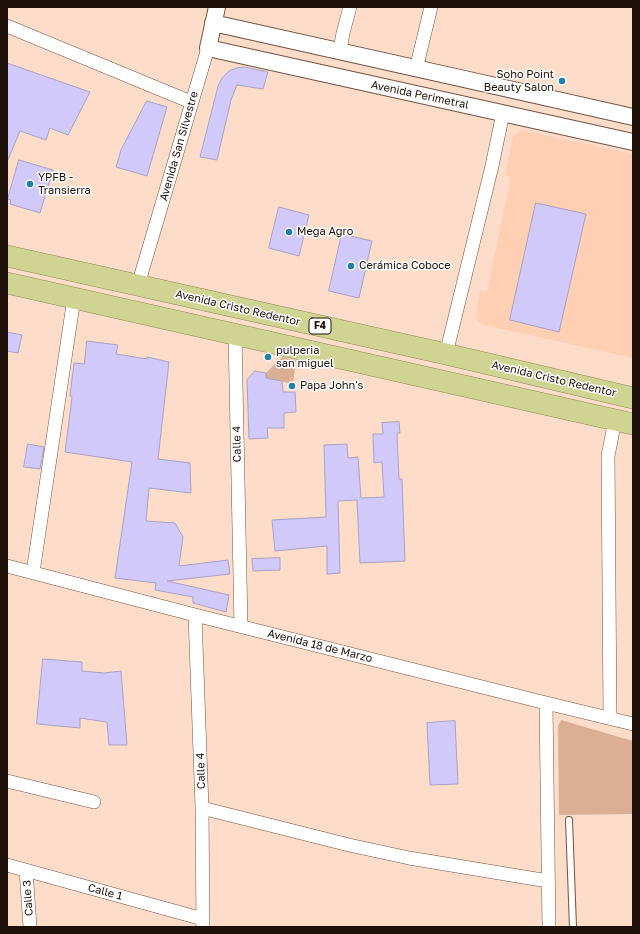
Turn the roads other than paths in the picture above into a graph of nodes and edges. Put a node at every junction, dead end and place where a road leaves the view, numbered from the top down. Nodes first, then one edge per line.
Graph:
1 (217, 7) edge
2 (350, 7) edge
3 (431, 7) edge
4 (213, 23) junction
5 (7, 26) edge
6 (208, 48) junction
7 (340, 50) junction
8 (416, 69) junction
9 (463, 79) junction
10 (191, 102) junction
11 (458, 103) junction
12 (503, 113) junction
13 (633, 117) edge
14 (633, 142) edge
15 (7, 256) edge
16 (7, 283) edge
17 (138, 285) junction
18 (74, 298) junction
19 (235, 334) junction
20 (446, 354) junction
21 (633, 398) edge
22 (624, 422) edge
23 (7, 566) edge
24 (33, 572) junction
25 (195, 615) junction
26 (241, 626) junction
27 (546, 703) junction
28 (610, 718) junction
29 (633, 724) edge
30 (7, 781) edge
31 (94, 802) dead end
32 (202, 808) junction
33 (569, 820) dead end
34 (7, 865) edge
35 (26, 870) junction
36 (548, 882) junction
37 (203, 923) edge
38 (30, 927) edge
39 (549, 927) edge
40 (572, 927) edge

1 - 4 street, Avenida San Silvestre
2 - 7 street
3 - 8 street
4 - 6 street, Avenida San Silvestre
4 - 7 street
5 - 10 street
6 - 10 street, Avenida San Silvestre
6 - 11 street, Avenida Perimetral
7 - 8 street
8 - 9 street
9 - 11 street
9 - 13 street
10 - 17 street, Avenida San Silvestre
11 - 12 street, Avenida Perimetral
12 - 14 street, Avenida Perimetral
12 - 20 street
15 - 17 highway, Avenida Cristo Redentor / F4
16 - 18 highway, F4
17 - 20 highway, Avenida Cristo Redentor / F4
18 - 19 highway, F4
18 - 24 street
19 - 22 highway, F4
19 - 26 street, Calle 4
20 - 21 highway, Avenida Cristo Redentor / F4
22 - 28 street
23 - 24 street, Avenida 18 de Marzo
24 - 25 street, Avenida 18 de Marzo
25 - 26 street, Avenida 18 de Marzo
25 - 32 street, Calle 4
26 - 27 street, Avenida 18 de Marzo
27 - 28 street, Avenida 18 de Marzo
27 - 36 street
28 - 29 street, Avenida 18 de Marzo
30 - 31 street
32 - 36 street
32 - 37 street, Calle 4
33 - 40 lane
34 - 35 street, Calle 1
35 - 37 street, Calle 1
35 - 38 street, Calle 3
36 - 39 street

